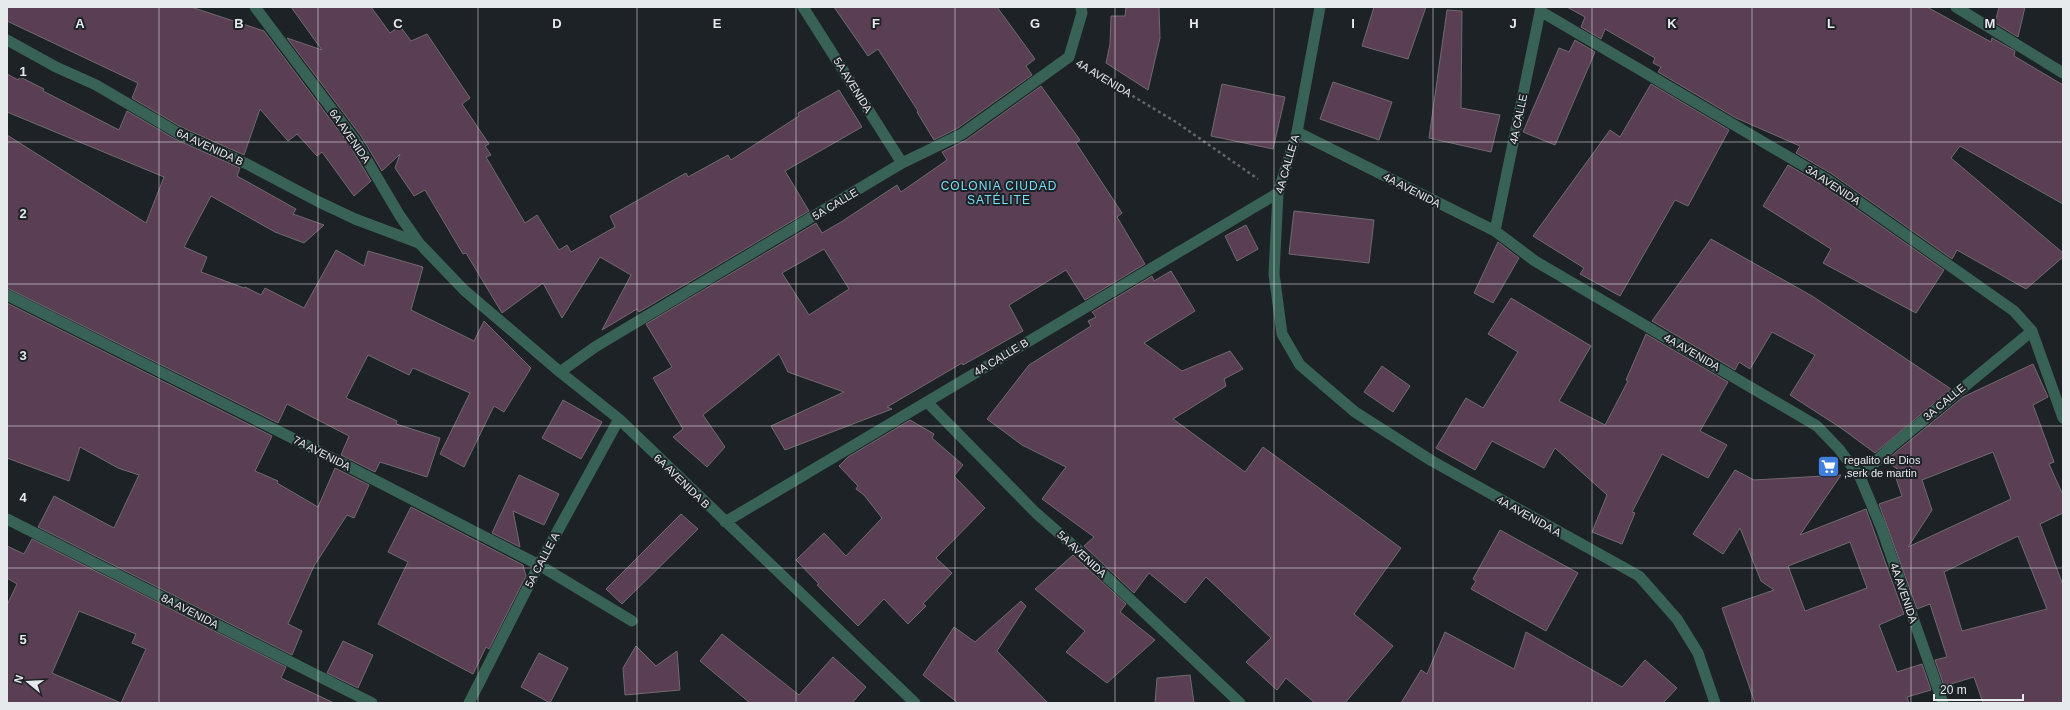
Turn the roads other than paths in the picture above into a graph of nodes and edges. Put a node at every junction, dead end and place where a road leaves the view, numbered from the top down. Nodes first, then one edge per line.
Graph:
1 (255, 7) edge
2 (803, 7) edge
3 (1320, 7) edge
4 (1956, 7) edge
5 (1540, 9) edge
6 (1082, 10) edge
7 (1968, 10) edge
8 (7, 40) edge
9 (2063, 73) edge
10 (1297, 132) junction
11 (902, 163) junction
12 (1278, 193) junction
13 (1495, 231) junction
14 (419, 243) junction
15 (442, 266) joint
16 (7, 295) edge
17 (2032, 331) junction
18 (1300, 364) joint
19 (560, 372) junction
20 (927, 402) junction
21 (2063, 418) edge
22 (619, 419) junction
23 (1860, 477) junction
24 (7, 519) edge
25 (725, 522) junction
26 (540, 565) junction
27 (632, 620) dead end
28 (372, 703) edge
29 (469, 703) edge
30 (915, 703) edge
31 (1240, 703) edge
32 (1715, 703) edge
33 (1943, 703) edge

1 - 14 street, 6A AVENIDA
2 - 11 street, 5A AVENIDA
3 - 10 street, 4A CALLE A
4 - 7 street
5 - 13 street, 4A CALLE
5 - 17 street, 3A AVENIDA
6 - 11 street, 5A CALLE
7 - 9 street
8 - 14 street, 6A AVENIDA B
10 - 12 street, 4A CALLE A
10 - 13 street, 4A AVENIDA
11 - 19 street, 5A CALLE
12 - 18 street, 4A CALLE A
12 - 20 street, 4A CALLE B
13 - 23 street, 4A AVENIDA
14 - 15 street, 6A AVENIDA
15 - 19 street, 6A AVENIDA B
16 - 26 street, 7A AVENIDA
17 - 21 street, 3A AVENIDA
17 - 23 street, 3A CALLE
18 - 32 street, 4A AVENIDA A
19 - 22 street, 6A AVENIDA B
20 - 25 street, 4A CALLE B
20 - 31 street, 5A AVENIDA
22 - 25 street, 6A AVENIDA B
22 - 26 street, 5A CALLE A
23 - 33 street, 4A AVENIDA
24 - 28 street, 8A AVENIDA
25 - 30 street, 6A AVENIDA B
26 - 27 street, 7A AVENIDA
26 - 29 street, 5A CALLE A

